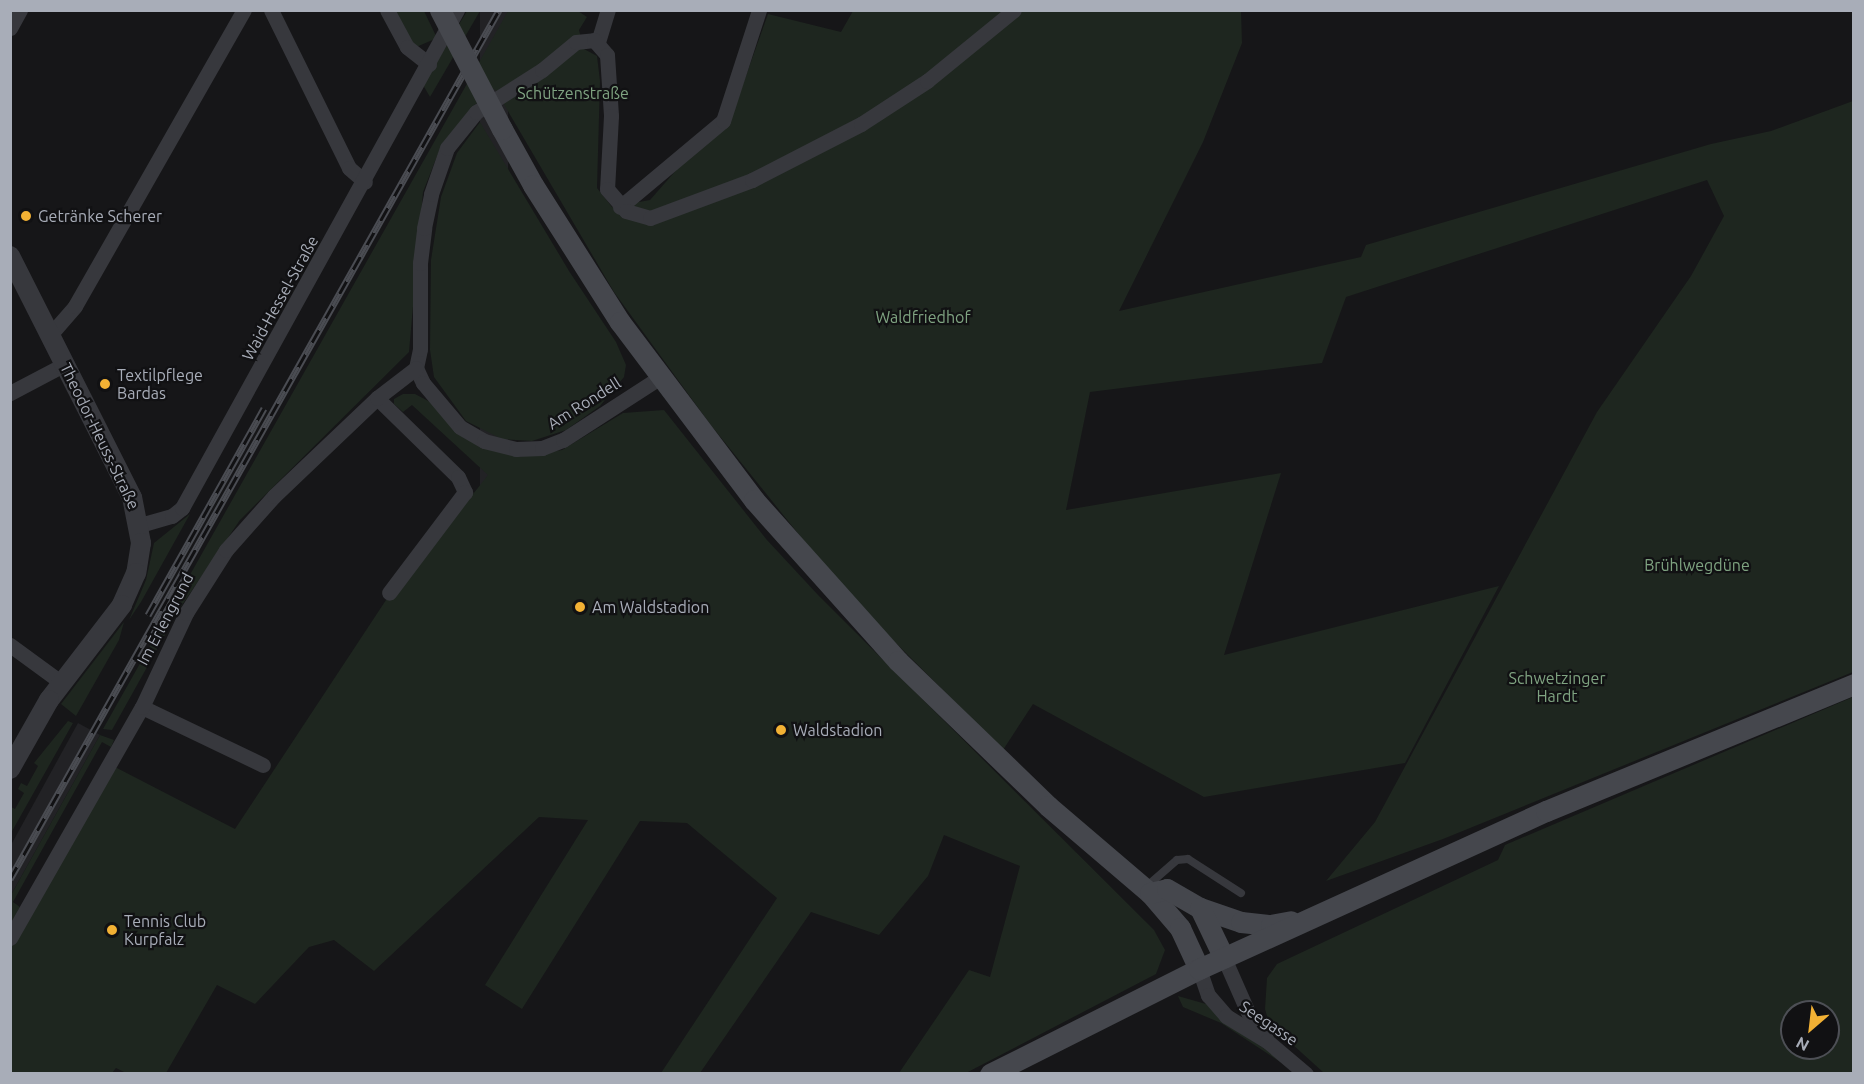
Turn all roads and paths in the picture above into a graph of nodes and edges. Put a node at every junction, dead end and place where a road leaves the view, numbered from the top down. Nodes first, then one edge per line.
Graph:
1 (20, 10) edge
2 (243, 10) edge
3 (271, 10) edge
4 (387, 10) edge
5 (440, 10) edge
6 (457, 10) edge
7 (608, 10) edge
8 (759, 10) edge
9 (1014, 10) edge
10 (10, 28) edge
11 (598, 42) junction
12 (429, 64) junction
13 (365, 183) junction
14 (620, 207) junction
15 (10, 256) edge
16 (50, 335) junction
17 (65, 364) junction
18 (416, 368) junction
19 (659, 378) junction
20 (10, 393) edge
21 (377, 398) junction
22 (140, 525) junction
23 (389, 593) dead end
24 (10, 645) edge
25 (62, 683) junction
26 (1854, 684) edge
27 (142, 707) junction
28 (263, 765) dead end
29 (10, 769) edge
30 (1147, 890) junction
31 (1241, 893) dead end
32 (1200, 908) junction
33 (1311, 918) junction
34 (10, 938) edge
35 (1224, 958) junction
36 (1199, 969) junction
37 (1268, 1041) junction
38 (990, 1074) edge
39 (1306, 1074) edge

1 - 10 street
2 - 16 street
3 - 13 street
4 - 12 street
5 - 19 main road, bridge
6 - 12 street, Waid-Hessel-Straße
7 - 11 street
8 - 14 street
9 - 14 street
11 - 14 street
11 - 18 street
12 - 13 street, Waid-Hessel-Straße
13 - 22 street, Waid-Hessel-Straße
15 - 16 street, Theodor-Heuss-Straße
16 - 17 street, Theodor-Heuss-Straße
17 - 20 street
17 - 22 street, Theodor-Heuss-Straße
18 - 19 street, Am Rondell
18 - 21 street, Im Erlengrund
19 - 30 main road
21 - 23 street
21 - 27 street, Im Erlengrund
22 - 25 street, Theodor-Heuss-Straße
24 - 25 street
25 - 29 street, Theodor-Heuss-Straße
26 - 33 main road
27 - 28 street
27 - 34 street, Im Erlengrund
30 - 31 lane
30 - 32 main road
30 - 36 main road
32 - 33 main road
32 - 35 main road
33 - 35 main road
35 - 36 main road
35 - 37 street
36 - 37 street, Seegasse
36 - 38 main road
37 - 39 street, Seegasse

